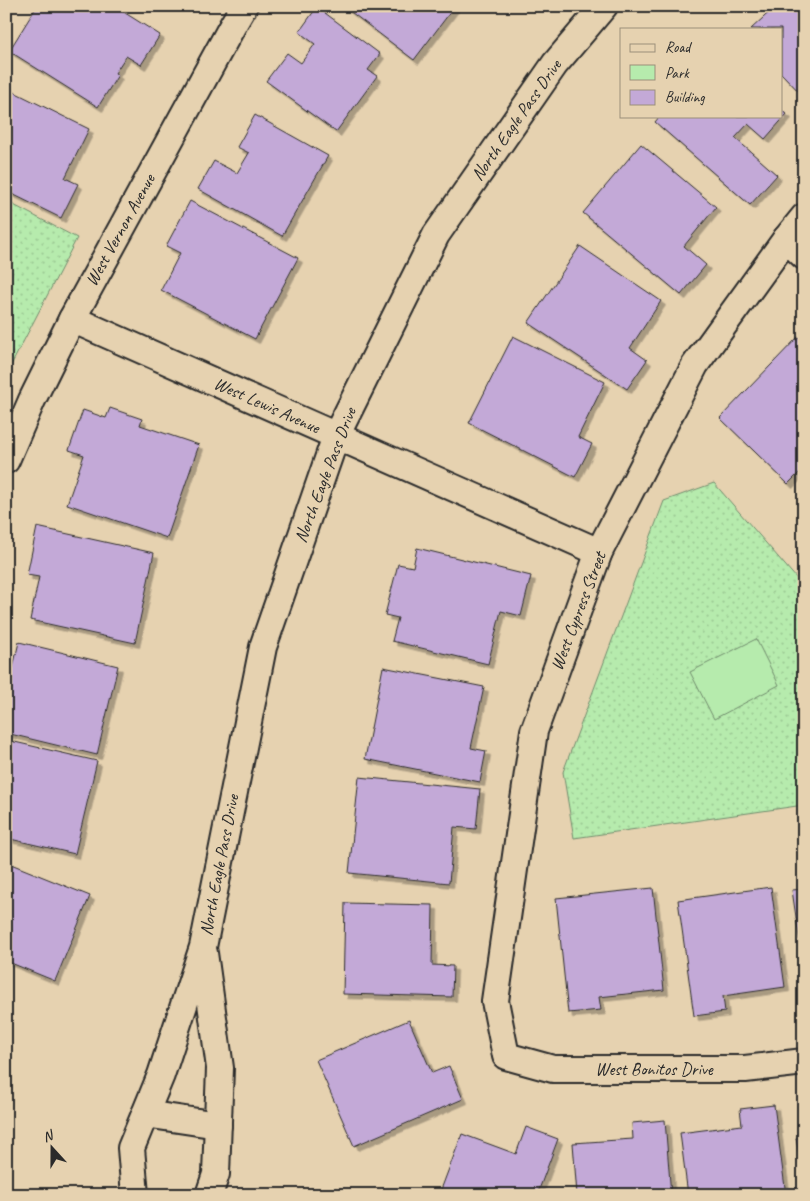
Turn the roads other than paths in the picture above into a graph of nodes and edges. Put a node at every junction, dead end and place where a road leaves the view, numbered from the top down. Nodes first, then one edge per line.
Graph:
1 (244, 6) edge
2 (604, 6) edge
3 (804, 217) edge
4 (795, 247) edge
5 (72, 319) junction
6 (336, 436) junction
7 (6, 460) edge
8 (599, 552) junction
9 (203, 947) junction
10 (506, 1056) joint
11 (804, 1062) edge
12 (145, 1114) junction
13 (218, 1125) junction
14 (134, 1195) edge
15 (209, 1195) edge

1 - 5 street, West Vernon Avenue
2 - 6 street, North Eagle Pass Drive
3 - 4 street, West Cypress Street
4 - 8 street, West Cypress Street
5 - 6 street, West Lewis Avenue
5 - 7 street, West Vernon Avenue
6 - 8 street, West Lewis Avenue
6 - 9 street, North Eagle Pass Drive
8 - 10 street, West Cypress Street
9 - 12 street, North Eagle Pass Drive
9 - 13 street, North Eagle Pass Drive
10 - 11 street, West Bonitos Drive
12 - 13 street
12 - 14 street, North Eagle Pass Drive
13 - 15 street, North Eagle Pass Drive

